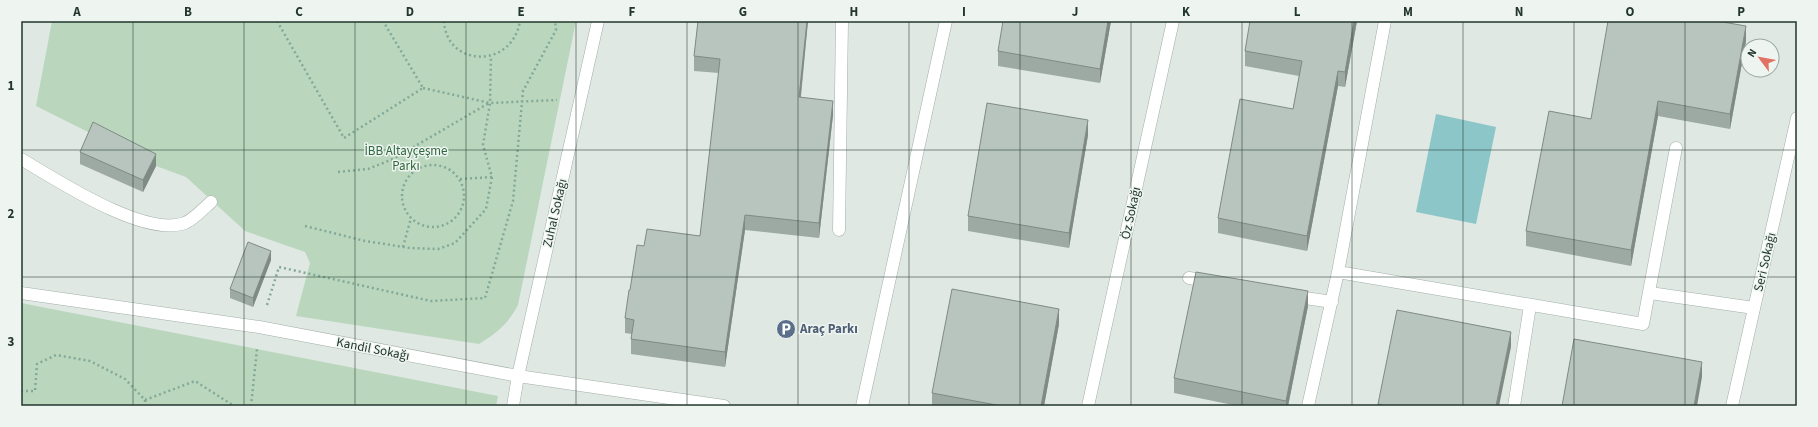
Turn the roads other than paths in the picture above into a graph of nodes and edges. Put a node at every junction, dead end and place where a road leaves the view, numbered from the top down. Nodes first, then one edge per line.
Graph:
1 (598, 21) edge
2 (842, 21) edge
3 (946, 21) edge
4 (1173, 21) edge
5 (1386, 21) edge
6 (1797, 118) edge
7 (1676, 148) dead end
8 (21, 159) edge
9 (211, 202) dead end
10 (839, 230) dead end
11 (1338, 272) junction
12 (1189, 278) dead end
13 (1219, 283) edge
14 (21, 293) edge
15 (1279, 293) edge
16 (1650, 293) junction
17 (1332, 302) junction
18 (1530, 306) junction
19 (1754, 308) junction
20 (518, 376) junction
21 (513, 406) edge
22 (724, 406) edge
23 (862, 406) edge
24 (1088, 406) edge
25 (1308, 406) edge
26 (1514, 406) edge
27 (1732, 406) edge

1 - 20 street, Zuhal Sokağı
2 - 10 street
3 - 23 street
4 - 24 street, Öz Sokağı
5 - 11 street
6 - 19 street, Seri Sokağı
7 - 16 street
8 - 9 street
11 - 17 street
11 - 18 street
12 - 13 street
14 - 20 street, Kandil Sokağı
15 - 17 street
16 - 18 street
16 - 19 street
17 - 25 street
18 - 26 street
19 - 27 street, Seri Sokağı
20 - 21 street, Zuhal Sokağı
20 - 22 street, Kandil Sokağı

